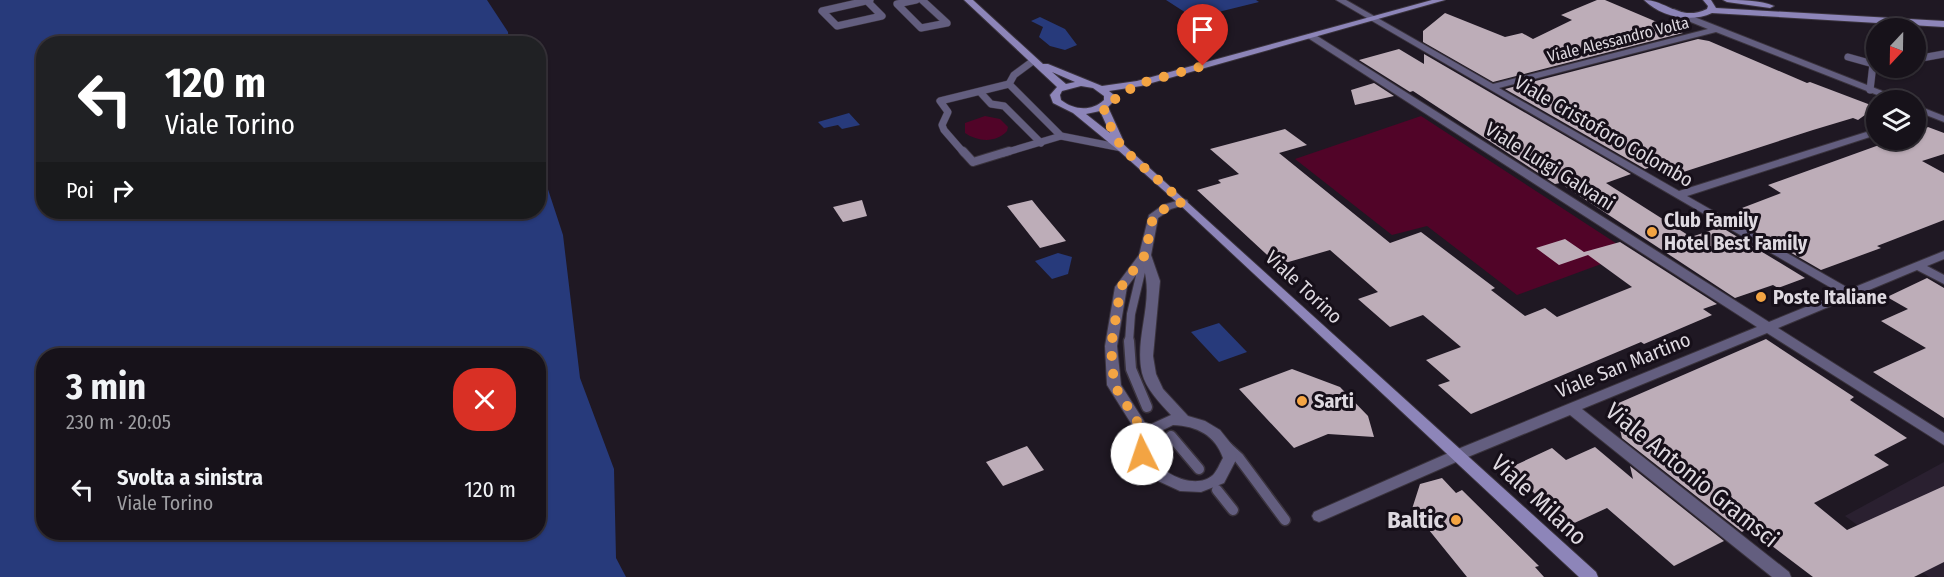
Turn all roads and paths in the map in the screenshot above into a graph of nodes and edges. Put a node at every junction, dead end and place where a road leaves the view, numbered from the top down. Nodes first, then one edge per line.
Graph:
1 (916, 0) edge
2 (922, 0) edge
3 (968, 0) edge
4 (1340, 0) edge
5 (1441, 0) edge
6 (1641, 0) edge
7 (1707, 0) edge
8 (1727, 0) edge
9 (869, 1) edge
10 (1649, 2) edge
11 (1673, 12) junction
12 (1709, 12) junction
13 (1866, 18) joint
14 (1373, 19) junction
15 (1926, 23) edge
16 (1944, 24) edge
17 (1717, 29) junction
18 (1311, 36) junction
19 (1944, 54) edge
20 (1848, 57) dead end
21 (1926, 57) edge
22 (1032, 61) junction
23 (1866, 62) edge
24 (1872, 78) edge
25 (1009, 84) junction
26 (1088, 84) junction
27 (1138, 84) junction
28 (1063, 87) junction
29 (1492, 87) junction
30 (1102, 88) junction
31 (1870, 90) joint
32 (980, 92) junction
33 (1106, 104) junction
34 (1074, 110) junction
35 (1926, 112) edge
36 (1944, 119) edge
37 (1866, 135) edge
38 (1061, 136) junction
39 (1041, 143) junction
40 (1122, 148) junction
41 (1678, 195) junction
42 (1183, 202) junction
43 (1145, 255) junction
44 (1944, 255) edge
45 (1918, 266) junction
46 (1944, 280) edge
47 (1850, 294) junction
48 (1770, 327) junction
49 (1147, 407) dead end
50 (1572, 409) junction
51 (1183, 420) junction
52 (1145, 434) junction
53 (1171, 436) dead end
54 (1944, 440) edge
55 (1227, 447) junction
56 (1458, 455) junction
57 (1199, 469) dead end
58 (1217, 490) dead end
59 (1233, 510) dead end
60 (1319, 516) dead end
61 (1285, 520) dead end
62 (1590, 577) edge
63 (1783, 577) edge

1 - 2 lane
3 - 22 street
4 - 14 street, Viale Cristoforo Colombo
5 - 14 street
6 - 10 street
7 - 12 street
8 - 13 street
9 - 9 lane
10 - 11 street
11 - 12 street
11 - 17 street
12 - 13 street
12 - 17 street
14 - 18 street
14 - 29 street, Viale Cristoforo Colombo
15 - 16 street
17 - 29 street, Viale Alessandro Volta
17 - 31 street
18 - 27 street
18 - 48 street, Viale Luigi Galvani
19 - 21 lane
20 - 23 lane
22 - 25 lane
22 - 26 street
22 - 28 street
24 - 31 lane
25 - 32 lane
25 - 38 lane
26 - 28 street
26 - 30 street
27 - 30 street
27 - 33 street
28 - 34 street, Viale Torino
29 - 41 street, Viale Cristoforo Colombo
30 - 33 street, Viale Torino
32 - 39 lane
32 - 39 lane
33 - 34 street
33 - 40 street, Viale Torino
34 - 40 street, Viale Torino
35 - 36 street
37 - 41 street
38 - 39 lane
38 - 40 lane
40 - 42 street, Viale Torino
41 - 47 street, Viale Cristoforo Colombo
42 - 43 street
42 - 56 street, Viale Torino
43 - 49 lane
43 - 51 street
43 - 52 street
44 - 45 street, Viale San Martino
45 - 46 street
45 - 47 street, Viale San Martino
47 - 48 street, Viale San Martino
48 - 50 street, Viale San Martino
48 - 54 street, Viale Luigi Galvani
50 - 56 street, Viale San Martino
50 - 63 street, Viale Antonio Gramsci
51 - 52 street
51 - 55 street
52 - 55 street
53 - 57 lane
55 - 61 lane
56 - 60 street, Viale San Martino
56 - 62 street, Viale Milano
58 - 59 lane

